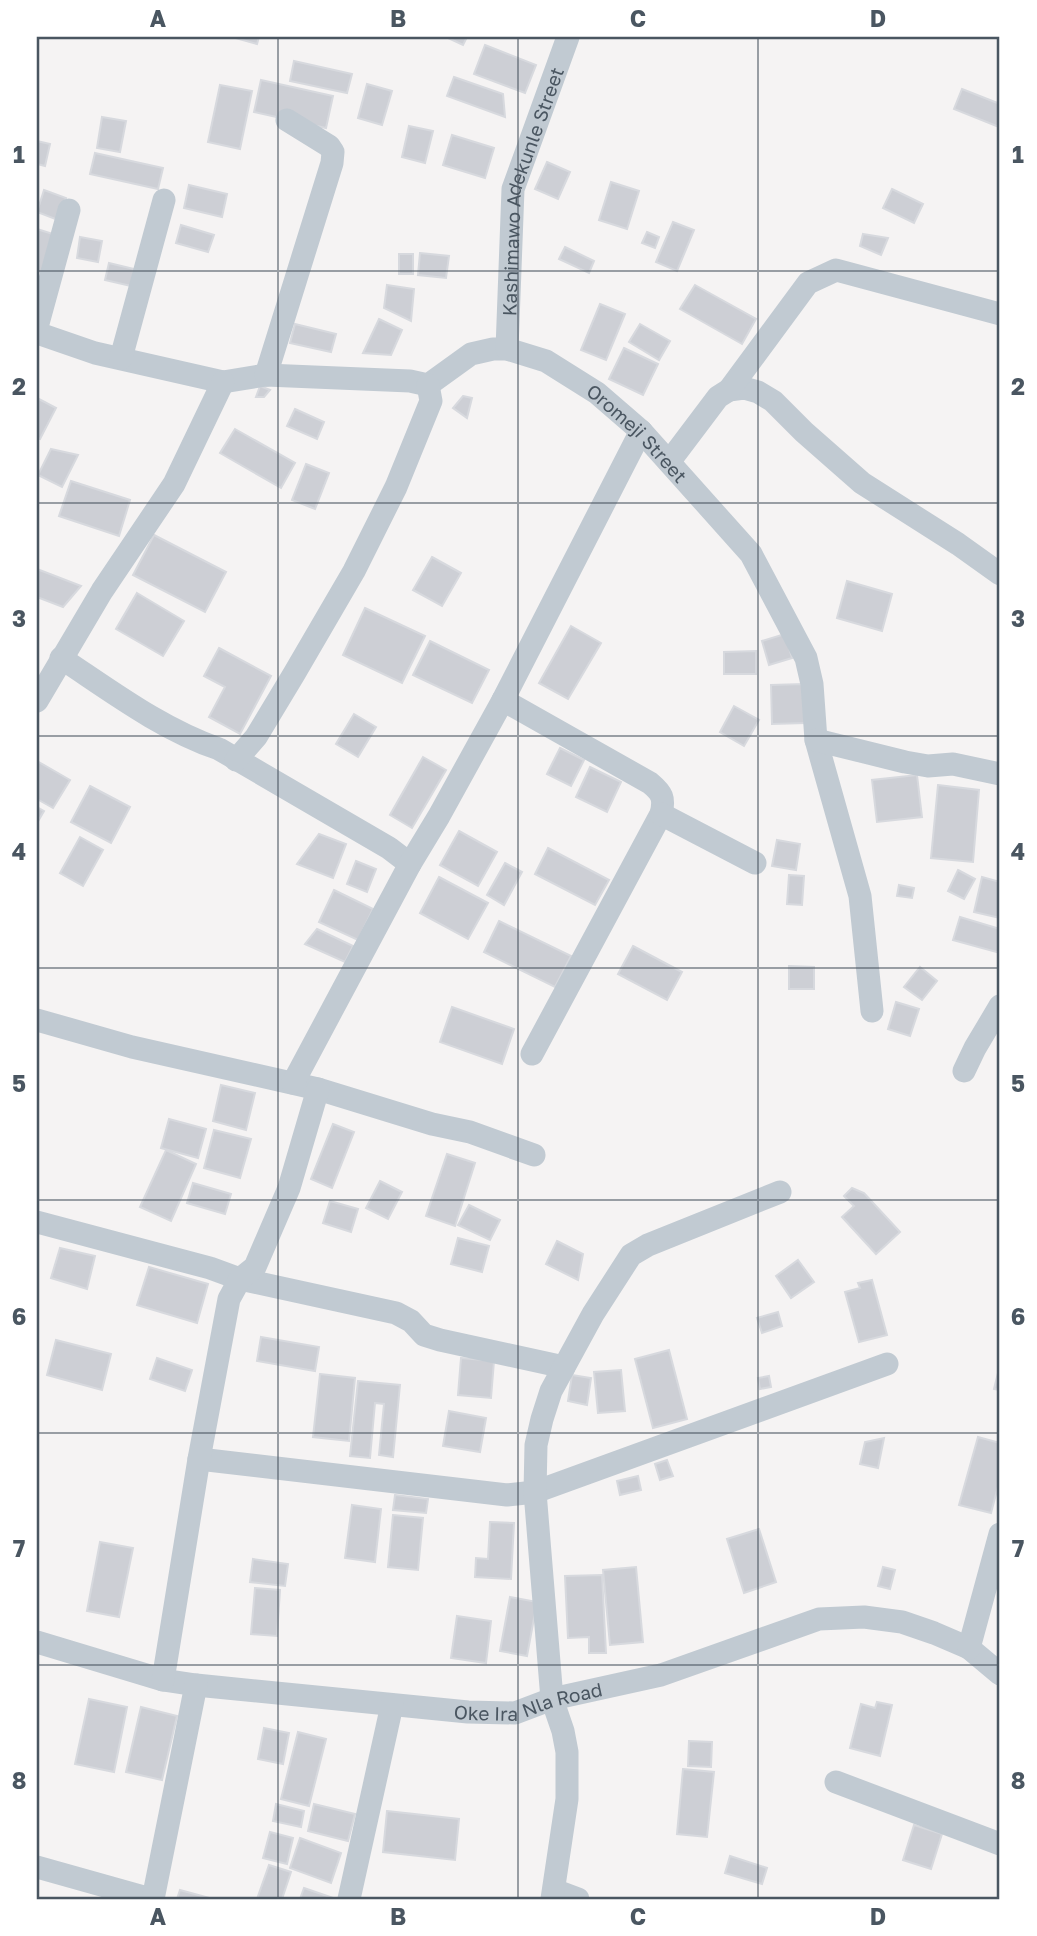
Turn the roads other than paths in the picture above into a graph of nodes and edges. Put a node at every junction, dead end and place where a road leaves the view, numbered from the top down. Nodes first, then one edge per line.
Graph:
1 (568, 37) edge
2 (287, 120) dead end
3 (164, 200) dead end
4 (69, 210) dead end
5 (1000, 314) edge
6 (37, 327) edge
7 (37, 333) edge
8 (507, 349) junction
9 (121, 358) junction
10 (265, 375) junction
11 (223, 382) junction
12 (428, 385) junction
13 (729, 390) junction
14 (642, 432) junction
15 (668, 462) junction
16 (1000, 574) edge
17 (51, 662) edge
18 (503, 700) junction
19 (37, 701) edge
20 (816, 740) junction
21 (236, 760) junction
22 (1000, 774) edge
23 (661, 814) junction
24 (755, 863) dead end
25 (410, 864) junction
26 (1000, 1006) edge
27 (872, 1011) dead end
28 (37, 1020) edge
29 (532, 1054) dead end
30 (964, 1071) dead end
31 (293, 1083) junction
32 (318, 1089) junction
33 (534, 1155) dead end
34 (780, 1192) dead end
35 (37, 1222) edge
36 (240, 1279) junction
37 (887, 1364) dead end
38 (564, 1367) junction
39 (199, 1459) junction
40 (535, 1492) junction
41 (1000, 1534) edge
42 (37, 1642) edge
43 (969, 1648) junction
44 (1000, 1674) edge
45 (163, 1680) junction
46 (196, 1685) junction
47 (552, 1699) junction
48 (392, 1705) junction
49 (836, 1783) dead end
50 (1000, 1844) edge
51 (37, 1867) edge
52 (553, 1895) edge
53 (152, 1899) edge
54 (349, 1899) edge
55 (578, 1899) edge

1 - 8 street, Kashimawo Adekunle Street
2 - 10 street
3 - 9 street
4 - 6 street
5 - 13 street
7 - 9 street
8 - 12 street, Oromeji Street
8 - 14 street, Oromeji Street
9 - 11 street
10 - 11 street
10 - 12 street
11 - 17 street
12 - 21 street
13 - 15 street
13 - 16 street
14 - 15 street, Oromeji Street
14 - 18 street
15 - 20 street, Oromeji Street
17 - 19 street
17 - 21 street
18 - 23 street
18 - 25 street
20 - 22 street
20 - 27 street, Oromeji Street
21 - 25 street
23 - 24 street
23 - 29 street
25 - 31 street
26 - 30 street
28 - 31 street
31 - 32 street
32 - 33 street
32 - 36 street
34 - 38 street
35 - 36 street
36 - 38 street
36 - 39 street
37 - 40 street
38 - 40 street
39 - 40 street
39 - 45 street
40 - 47 street
41 - 43 street
42 - 45 street, Oke Ira Nla Road
43 - 44 street, Oke Ira Nla Road
43 - 47 street, Oke Ira Nla Road
45 - 46 street, Oke Ira Nla Road
46 - 48 street, Oke Ira Nla Road
46 - 53 street
47 - 48 street, Oke Ira Nla Road
47 - 52 street
48 - 54 street
49 - 50 street
51 - 53 street
52 - 55 street

